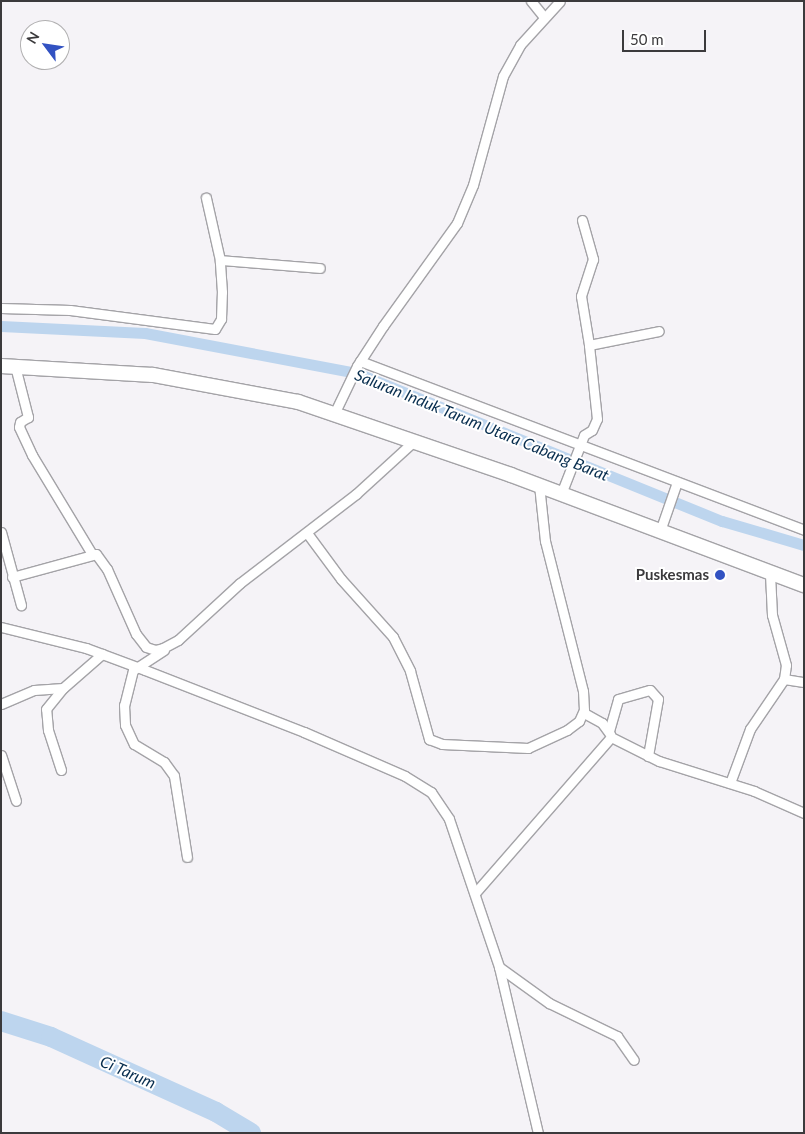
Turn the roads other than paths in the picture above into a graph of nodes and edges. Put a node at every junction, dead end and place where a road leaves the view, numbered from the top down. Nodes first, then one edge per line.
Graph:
1 (531, 1) edge
2 (560, 1) edge
3 (544, 17) junction
4 (206, 198) dead end
5 (582, 220) dead end
6 (220, 260) junction
7 (320, 268) dead end
8 (1, 308) edge
9 (659, 331) dead end
10 (589, 345) junction
11 (359, 364) junction
12 (8, 366) edge
13 (336, 412) junction
14 (414, 441) junction
15 (580, 446) junction
16 (539, 485) junction
17 (676, 486) junction
18 (563, 489) junction
19 (662, 527) junction
20 (804, 530) edge
21 (1, 532) edge
22 (308, 532) junction
23 (92, 554) junction
24 (770, 574) junction
25 (12, 576) junction
26 (804, 586) edge
27 (21, 606) dead end
28 (1, 627) edge
29 (168, 646) junction
30 (102, 654) junction
31 (136, 666) junction
32 (784, 679) junction
33 (804, 682) edge
34 (64, 688) junction
35 (1, 704) edge
36 (584, 714) junction
37 (610, 734) junction
38 (1, 755) edge
39 (648, 756) junction
40 (62, 770) dead end
41 (730, 783) junction
42 (16, 800) dead end
43 (804, 813) edge
44 (187, 857) dead end
45 (475, 893) junction
46 (499, 967) junction
47 (634, 1060) dead end
48 (538, 1133) edge

1 - 3 street
2 - 3 street
3 - 11 street
4 - 6 street
5 - 10 street
6 - 7 street
6 - 8 street
9 - 10 street
10 - 15 street
11 - 13 street
11 - 15 street
12 - 13 main road
12 - 23 street
13 - 14 main road
14 - 16 main road
14 - 22 street
15 - 17 street
15 - 18 street
16 - 18 main road
16 - 36 street
17 - 19 street
17 - 20 street
18 - 19 main road
19 - 24 main road
21 - 25 street
22 - 29 street
22 - 36 street
23 - 25 street
23 - 29 street
24 - 26 main road
24 - 32 street
25 - 27 street
28 - 30 street
29 - 31 street
30 - 31 street
30 - 34 street
31 - 44 street
31 - 45 street
32 - 33 street
32 - 41 street
34 - 35 street
34 - 40 street
36 - 37 street
37 - 39 street
37 - 39 street
37 - 45 street
38 - 42 street
39 - 41 street
41 - 43 street
45 - 46 street
46 - 47 street
46 - 48 street

